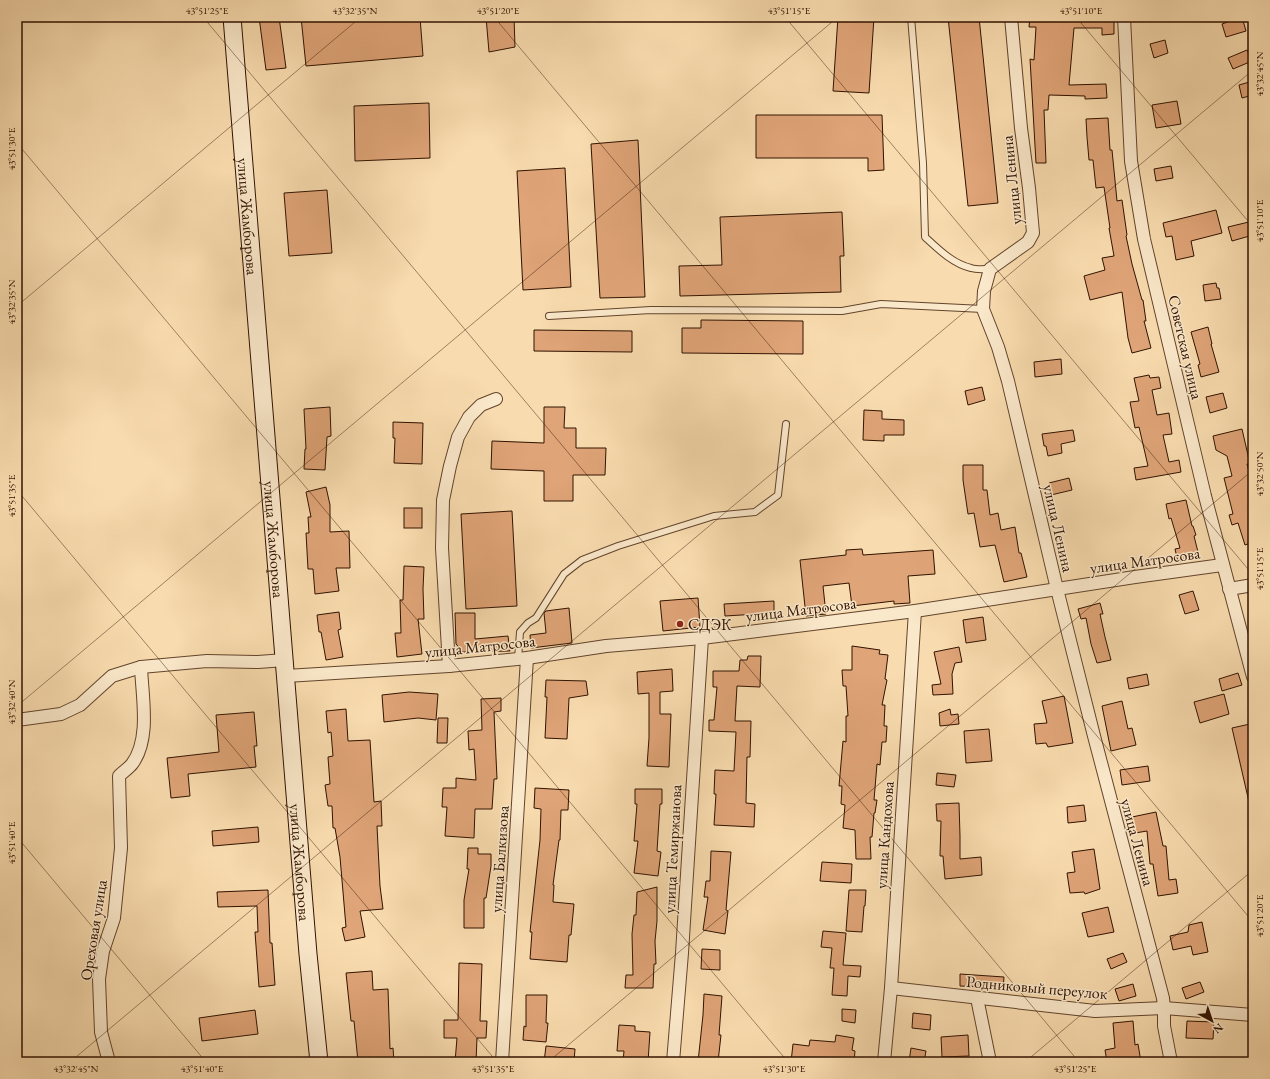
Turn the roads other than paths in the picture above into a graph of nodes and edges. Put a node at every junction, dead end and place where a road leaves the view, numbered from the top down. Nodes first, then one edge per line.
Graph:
1 (232, 17) edge
2 (911, 17) edge
3 (1011, 17) edge
4 (1124, 17) edge
5 (990, 269) junction
6 (983, 309) junction
7 (549, 316) dead end
8 (496, 399) dead end
9 (786, 424) dead end
10 (1222, 565) junction
11 (1253, 585) edge
12 (1057, 589) junction
13 (1229, 589) junction
14 (915, 611) junction
15 (702, 638) junction
16 (523, 658) junction
17 (449, 666) junction
18 (141, 667) junction
19 (285, 668) junction
20 (1253, 678) edge
21 (17, 720) edge
22 (891, 988) junction
23 (977, 998) junction
24 (1164, 1008) junction
25 (1253, 1015) edge
26 (110, 1062) edge
27 (319, 1062) edge
28 (502, 1062) edge
29 (673, 1062) edge
30 (884, 1062) edge
31 (990, 1062) edge
32 (1171, 1062) edge

1 - 19 street, улица Жамборова
2 - 5 lane
3 - 5 street, улица Ленина
4 - 10 street, Советская улица
5 - 6 street, улица Ленина
6 - 7 lane
6 - 12 street, улица Ленина
8 - 17 street
9 - 16 lane
10 - 12 street, улица Матросова
10 - 13 street, Советская улица
11 - 13 street
12 - 14 street, улица Матросова
12 - 24 street, улица Ленина
13 - 20 street, Советская улица
14 - 15 street, улица Матросова
14 - 22 street, улица Кандохова
15 - 16 street, улица Матросова
15 - 29 street, улица Темиржанова
16 - 17 street, улица Матросова
16 - 28 street, улица Балкизова
17 - 19 street, улица Матросова
18 - 19 street, улица Матросова
18 - 21 street, улица Матросова
18 - 26 street, Ореховая улица
19 - 27 street, улица Жамборова
22 - 23 street, Родниковый переулок
22 - 30 street, улица Кандохова
23 - 24 street, Родниковый переулок
23 - 31 street
24 - 25 street, Родниковый переулок
24 - 32 street, улица Ленина

